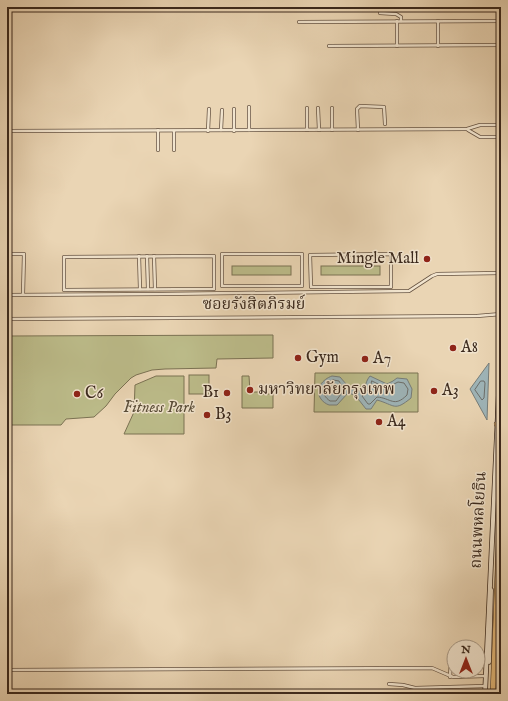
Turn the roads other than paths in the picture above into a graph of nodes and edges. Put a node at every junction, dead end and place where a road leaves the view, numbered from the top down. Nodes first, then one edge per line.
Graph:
1 (380, 7) edge
2 (397, 21) junction
3 (401, 21) junction
4 (438, 21) junction
5 (501, 21) edge
6 (299, 22) dead end
7 (501, 45) edge
8 (329, 46) dead end
9 (397, 46) junction
10 (438, 46) junction
11 (249, 107) dead end
12 (307, 108) dead end
13 (318, 108) dead end
14 (332, 108) dead end
15 (209, 109) dead end
16 (234, 109) dead end
17 (222, 110) dead end
18 (385, 124) dead end
19 (501, 125) edge
20 (467, 129) junction
21 (158, 130) junction
22 (174, 130) junction
23 (221, 130) junction
24 (249, 130) junction
25 (307, 130) junction
26 (319, 130) junction
27 (332, 130) junction
28 (358, 130) junction
29 (7, 131) edge
30 (208, 131) junction
31 (234, 131) junction
32 (501, 137) edge
33 (158, 150) dead end
34 (174, 150) dead end
35 (7, 254) edge
36 (139, 256) junction
37 (147, 256) junction
38 (154, 256) junction
39 (501, 273) edge
40 (263, 286) junction
41 (351, 287) junction
42 (140, 289) junction
43 (148, 289) junction
44 (155, 289) junction
45 (164, 289) junction
46 (351, 292) junction
47 (263, 293) junction
48 (23, 294) junction
49 (164, 294) junction
50 (7, 295) edge
51 (501, 314) edge
52 (7, 319) edge
53 (501, 347) edge
54 (497, 424) junction
55 (501, 434) edge
56 (501, 493) edge
57 (492, 524) junction
58 (486, 654) edge
59 (7, 670) edge
60 (446, 674) edge
61 (485, 679) edge
62 (389, 684) dead end
63 (485, 686) junction
64 (486, 694) edge
65 (493, 694) edge

1 - 3 street
2 - 3 street
2 - 6 street
2 - 9 street
3 - 4 street
4 - 5 street
4 - 10 street
7 - 10 street
8 - 9 street
9 - 10 street
11 - 24 street
12 - 25 street
13 - 26 street
14 - 27 street
15 - 30 street
16 - 31 street
17 - 23 street
18 - 28 street
19 - 20 street
20 - 28 street
20 - 32 street
21 - 22 street
21 - 29 street
21 - 33 street
22 - 30 street
22 - 34 street
23 - 30 street
23 - 31 street
24 - 25 street
24 - 31 street
25 - 26 street
26 - 27 street
27 - 28 street
35 - 48 street
36 - 37 street
36 - 42 street
36 - 42 street
37 - 38 street
37 - 43 street
38 - 44 street
38 - 45 street
39 - 46 street
40 - 40 street
40 - 47 street
41 - 41 street
41 - 46 street
42 - 43 street
43 - 44 street
44 - 45 street
45 - 49 street
46 - 47 street
47 - 49 street
48 - 49 street
48 - 50 street
51 - 52 street, ซอยรังสิตภิรมย์
53 - 54 main road, ถนนพหลโยธิน
54 - 55 highway
54 - 57 main road, ถนนพหลโยธิน
56 - 65 highway, ถนนพหลโยธิน
57 - 58 main road, ถนนพหลโยธิน
57 - 64 main road
59 - 60 street
61 - 63 main road, ถนนพหลโยธิน
62 - 63 street
63 - 64 main road, ถนนพหลโยธิน

